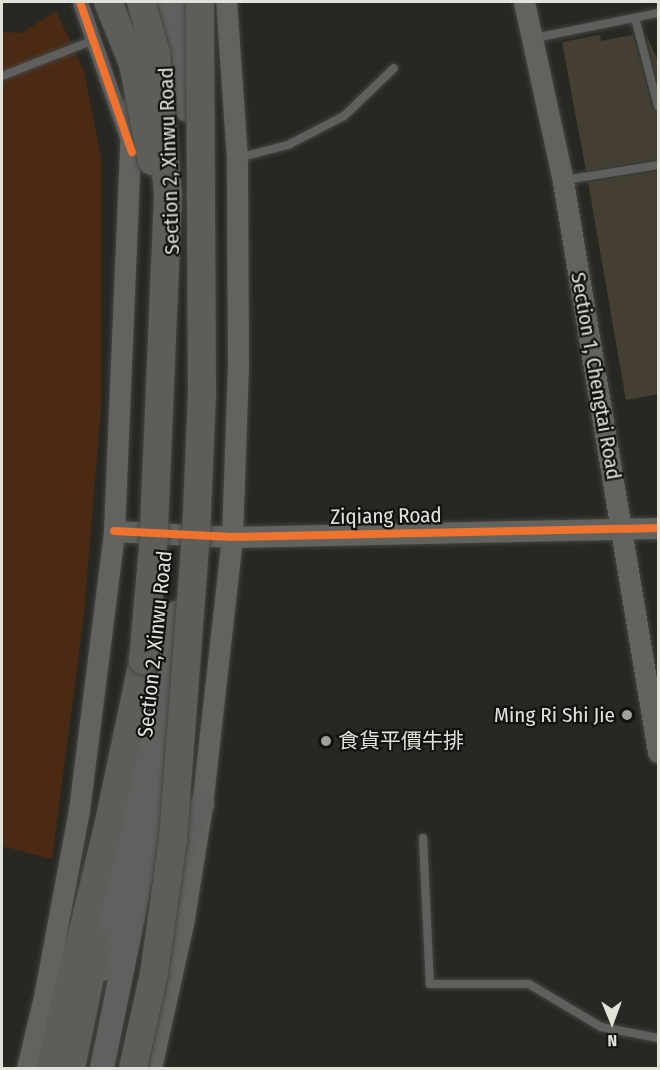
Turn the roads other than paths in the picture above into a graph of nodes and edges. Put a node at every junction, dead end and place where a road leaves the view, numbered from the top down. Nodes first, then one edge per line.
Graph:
1 (80, 2) edge
2 (108, 2) edge
3 (131, 2) edge
4 (141, 2) edge
5 (159, 2) edge
6 (180, 2) edge
7 (200, 2) edge
8 (226, 2) edge
9 (524, 2) edge
10 (658, 13) edge
11 (635, 18) junction
12 (530, 39) junction
13 (94, 40) junction
14 (394, 68) dead end
15 (2, 76) edge
16 (658, 106) edge
17 (132, 152) junction
18 (237, 158) junction
19 (658, 165) edge
20 (563, 181) junction
21 (164, 279) junction
22 (623, 528) junction
23 (658, 528) edge
24 (114, 531) junction
25 (174, 535) junction
26 (232, 537) junction
27 (143, 660) junction
28 (184, 661) junction
29 (653, 678) edge
30 (658, 752) edge
31 (202, 805) junction
32 (423, 838) dead end
33 (117, 998) junction
34 (658, 1038) edge
35 (27, 1068) edge
36 (50, 1068) edge
37 (71, 1068) edge
38 (81, 1068) edge
39 (102, 1068) edge
40 (115, 1068) edge
41 (133, 1068) edge
42 (151, 1068) edge

1 - 13 street
2 - 21 highway, bridge
3 - 17 main road, Section 2, Xinwu Road
4 - 21 highway, bridge
5 - 25 main road, Section 2, Xinwu Road
6 - 25 main road, Section 2, Xinwu Road
7 - 28 highway, bridge
8 - 18 main road
9 - 12 main road, Section 1, Chengtai Road
10 - 11 lane
11 - 12 lane
11 - 16 lane
12 - 20 main road, Section 1, Chengtai Road
13 - 15 lane
13 - 17 street
14 - 18 lane
17 - 24 main road, Section 2, Xinwu Road
18 - 26 main road
19 - 20 lane
20 - 22 main road, Section 1, Chengtai Road
21 - 27 highway, bridge
22 - 23 main road, Ziqiang Road
22 - 26 main road, Ziqiang Road
22 - 29 main road, Section 1, Chengtai Road
24 - 25 main road, Ziqiang Road
24 - 35 main road, Section 2, Xinwu Road
25 - 26 main road, Ziqiang Road
25 - 33 main road, Section 2, Xinwu Road
25 - 38 main road, Section 2, Xinwu Road
26 - 31 main road
27 - 36 highway
27 - 37 highway
28 - 40 highway, bridge
28 - 41 highway, bridge
29 - 30 main road, Section 1, Chengtai Road
31 - 33 main road
31 - 42 main road
32 - 34 lane
33 - 39 main road, Section 2, Xinwu Road

